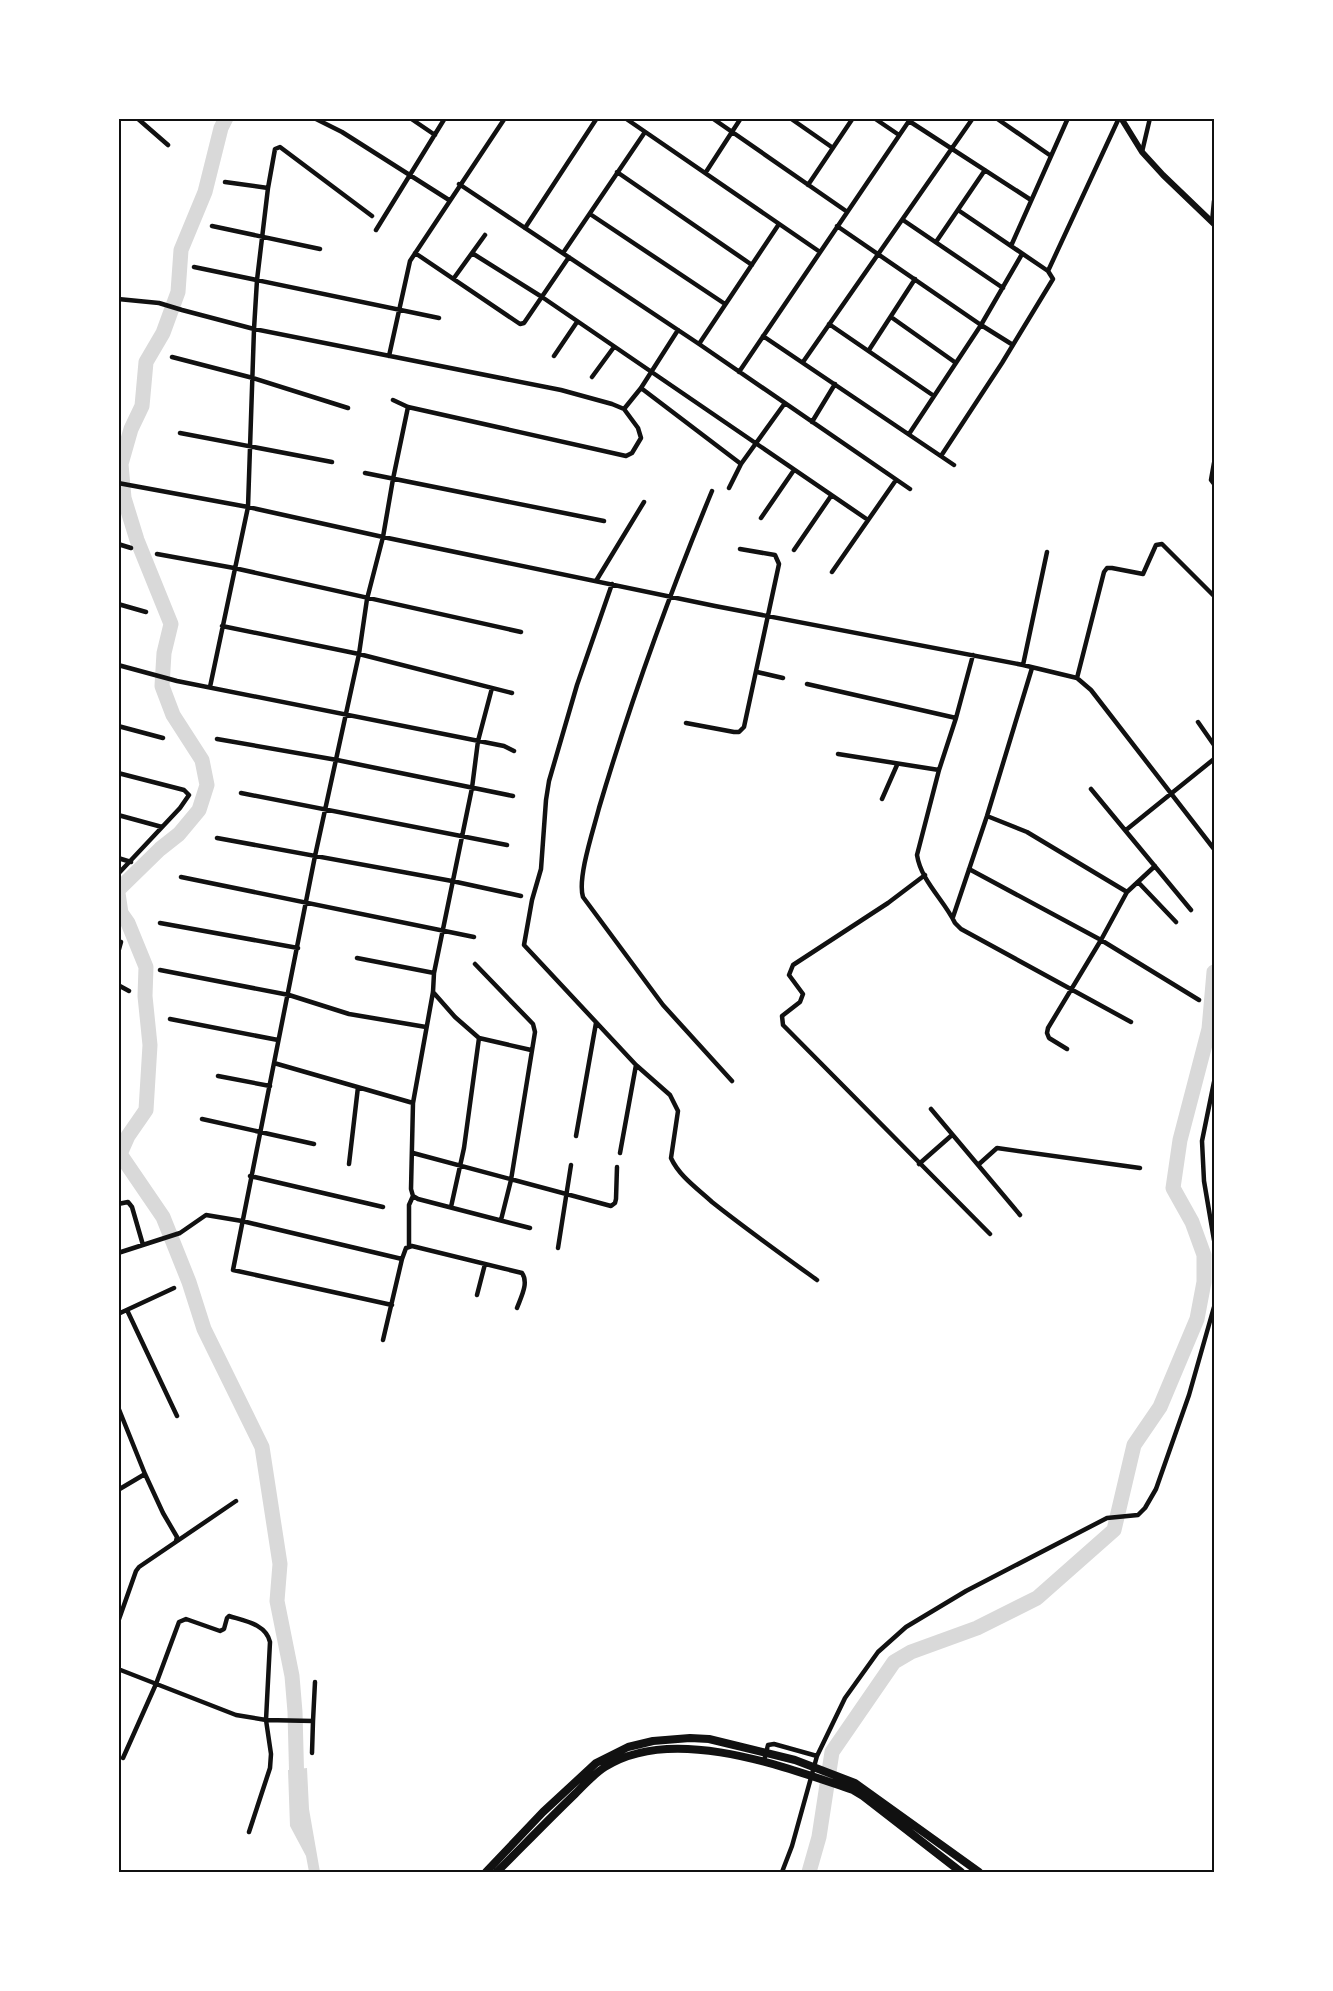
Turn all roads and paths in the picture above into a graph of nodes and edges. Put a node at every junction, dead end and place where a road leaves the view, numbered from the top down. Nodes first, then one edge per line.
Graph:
1 (137, 118) edge
2 (314, 118) edge
3 (334, 118) edge
4 (410, 118) edge
5 (445, 118) edge
6 (496, 118) edge
7 (597, 118) edge
8 (625, 118) edge
9 (712, 118) edge
10 (741, 118) edge
11 (790, 118) edge
12 (853, 118) edge
13 (874, 118) edge
14 (973, 118) edge
15 (996, 118) edge
16 (1068, 118) edge
17 (1120, 118) edge
18 (1150, 118) edge
19 (504, 120) edge
20 (910, 120) edge
21 (330, 125) junction
22 (645, 132) junction
23 (732, 132) junction
24 (435, 135) junction
25 (899, 135) junction
26 (168, 145) dead end
27 (833, 148) junction
28 (952, 150) junction
29 (1142, 152) junction
30 (1051, 156) junction
31 (985, 170) junction
32 (617, 172) junction
33 (706, 172) junction
34 (410, 174) junction
35 (225, 182) dead end
36 (459, 184) junction
37 (808, 185) junction
38 (268, 188) junction
39 (449, 200) junction
40 (1031, 200) junction
41 (1215, 201) edge
42 (958, 210) junction
43 (846, 211) junction
44 (590, 214) junction
45 (372, 216) dead end
46 (903, 220) junction
47 (1213, 223) edge
48 (779, 224) junction
49 (212, 226) dead end
50 (837, 226) junction
51 (525, 228) junction
52 (376, 230) dead end
53 (485, 235) dead end
54 (264, 236) junction
55 (936, 242) junction
56 (1011, 246) junction
57 (320, 249) dead end
58 (820, 252) junction
59 (415, 253) junction
60 (472, 253) junction
61 (563, 253) junction
62 (878, 254) junction
63 (1022, 254) junction
64 (569, 257) junction
65 (752, 265) junction
66 (194, 267) dead end
67 (1048, 271) junction
68 (454, 278) junction
69 (915, 279) junction
70 (257, 280) junction
71 (1003, 288) junction
72 (542, 297) junction
73 (118, 299) edge
74 (725, 304) junction
75 (398, 309) junction
76 (891, 317) junction
77 (439, 318) dead end
78 (578, 322) junction
79 (829, 324) junction
80 (981, 325) junction
81 (254, 329) junction
82 (678, 330) junction
83 (763, 336) junction
84 (699, 344) junction
85 (1013, 345) junction
86 (614, 348) junction
87 (869, 350) junction
88 (389, 356) junction
89 (554, 356) dead end
90 (172, 357) dead end
91 (803, 362) junction
92 (956, 363) junction
93 (739, 372) junction
94 (651, 373) junction
95 (592, 377) dead end
96 (253, 378) junction
97 (835, 384) junction
98 (641, 388) junction
99 (934, 396) junction
100 (393, 400) dead end
101 (785, 403) junction
102 (408, 407) junction
103 (348, 408) dead end
104 (624, 409) junction
105 (812, 422) junction
106 (180, 433) dead end
107 (909, 434) junction
108 (755, 444) junction
109 (251, 447) junction
110 (941, 456) junction
111 (332, 462) dead end
112 (1215, 463) edge
113 (741, 464) junction
114 (954, 465) dead end
115 (794, 470) junction
116 (365, 473) dead end
117 (393, 479) junction
118 (896, 480) junction
119 (118, 483) edge
120 (1215, 484) edge
121 (729, 488) dead end
122 (910, 489) dead end
123 (712, 490) dead end
124 (831, 496) junction
125 (644, 502) dead end
126 (248, 507) junction
127 (761, 518) dead end
128 (868, 520) junction
129 (604, 521) dead end
130 (383, 537) junction
131 (118, 544) edge
132 (131, 548) dead end
133 (740, 549) dead end
134 (794, 550) dead end
135 (1047, 552) dead end
136 (157, 554) dead end
137 (234, 568) junction
138 (832, 572) dead end
139 (596, 581) junction
140 (612, 584) junction
141 (669, 595) junction
142 (1215, 596) edge
143 (367, 599) junction
144 (118, 604) edge
145 (146, 612) dead end
146 (768, 615) junction
147 (222, 626) junction
148 (521, 632) dead end
149 (359, 654) junction
150 (973, 655) junction
151 (118, 665) edge
152 (1023, 665) junction
153 (1032, 668) junction
154 (757, 672) junction
155 (783, 678) dead end
156 (1077, 678) junction
157 (807, 684) dead end
158 (210, 687) junction
159 (492, 688) junction
160 (512, 693) dead end
161 (346, 714) junction
162 (956, 718) junction
163 (1198, 722) dead end
164 (686, 723) dead end
165 (118, 726) edge
166 (163, 738) dead end
167 (217, 739) dead end
168 (478, 741) junction
169 (1215, 745) edge
170 (514, 751) dead end
171 (838, 754) dead end
172 (1215, 759) edge
173 (337, 760) junction
174 (897, 765) junction
175 (939, 770) junction
176 (118, 773) edge
177 (472, 788) junction
178 (1091, 789) dead end
179 (241, 793) dead end
180 (1172, 794) junction
181 (513, 796) dead end
182 (882, 799) dead end
183 (326, 810) junction
184 (118, 815) edge
185 (987, 816) junction
186 (162, 827) junction
187 (1126, 830) junction
188 (462, 836) junction
189 (217, 838) dead end
190 (507, 845) dead end
191 (1215, 849) edge
192 (315, 856) junction
193 (118, 858) edge
194 (131, 862) junction
195 (1155, 866) junction
196 (969, 869) junction
197 (118, 874) edge
198 (925, 875) junction
199 (181, 877) dead end
200 (452, 881) junction
201 (1138, 882) junction
202 (1127, 892) junction
203 (521, 896) dead end
204 (308, 903) junction
205 (1191, 910) dead end
206 (953, 917) junction
207 (1176, 922) dead end
208 (160, 923) dead end
209 (443, 930) junction
210 (474, 937) dead end
211 (1101, 940) junction
212 (121, 942) dead end
213 (298, 948) junction
214 (118, 953) edge
215 (357, 958) dead end
216 (475, 964) dead end
217 (160, 970) dead end
218 (434, 973) junction
219 (118, 985) edge
220 (1072, 989) junction
221 (129, 990) dead end
222 (433, 992) junction
223 (289, 995) junction
224 (1199, 1000) dead end
225 (170, 1019) dead end
226 (1131, 1022) dead end
227 (596, 1023) junction
228 (426, 1027) junction
229 (479, 1038) junction
230 (278, 1040) junction
231 (1067, 1049) dead end
232 (531, 1050) junction
233 (274, 1063) junction
234 (636, 1065) junction
235 (218, 1076) dead end
236 (732, 1081) dead end
237 (1215, 1082) edge
238 (270, 1086) junction
239 (358, 1087) junction
240 (413, 1103) junction
241 (931, 1109) dead end
242 (202, 1119) dead end
243 (260, 1132) junction
244 (952, 1135) junction
245 (576, 1136) dead end
246 (314, 1144) dead end
247 (413, 1153) junction
248 (620, 1153) dead end
249 (348, 1164) dead end
250 (919, 1164) junction
251 (571, 1165) dead end
252 (978, 1165) junction
253 (460, 1167) junction
254 (616, 1167) dead end
255 (1140, 1168) dead end
256 (250, 1176) junction
257 (511, 1180) junction
258 (566, 1195) junction
259 (413, 1196) junction
260 (118, 1204) edge
261 (383, 1207) dead end
262 (451, 1207) junction
263 (1020, 1215) dead end
264 (501, 1220) junction
265 (242, 1221) junction
266 (530, 1228) dead end
267 (990, 1234) dead end
268 (1215, 1240) edge
269 (143, 1245) junction
270 (408, 1246) junction
271 (558, 1248) dead end
272 (118, 1253) edge
273 (402, 1259) junction
274 (485, 1264) junction
275 (817, 1280) dead end
276 (174, 1288) dead end
277 (477, 1295) dead end
278 (392, 1305) junction
279 (1215, 1307) edge
280 (517, 1308) dead end
281 (128, 1310) junction
282 (118, 1314) edge
283 (382, 1340) dead end
284 (118, 1407) edge
285 (177, 1416) dead end
286 (145, 1474) junction
287 (118, 1490) edge
288 (236, 1501) dead end
289 (176, 1541) junction
290 (118, 1622) edge
291 (118, 1669) edge
292 (315, 1682) dead end
293 (156, 1684) junction
294 (266, 1720) junction
295 (313, 1721) junction
296 (694, 1738) junction
297 (694, 1750) junction
298 (312, 1753) dead end
299 (817, 1756) junction
300 (765, 1757) junction
301 (123, 1758) dead end
302 (854, 1787) junction
303 (249, 1832) dead end
304 (486, 1872) edge
305 (497, 1872) edge
306 (782, 1872) edge
307 (962, 1872) edge
308 (979, 1872) edge

1 - 26 street
2 - 21 street
3 - 21 street
4 - 24 street
5 - 24 street
6 - 19 street
7 - 51 street
8 - 22 street
9 - 23 street
10 - 23 street
11 - 27 street
12 - 27 street
13 - 25 street
14 - 28 street
15 - 30 street
16 - 30 street
17 - 29 street
17 - 67 street
18 - 29 street
19 - 36 street
20 - 25 street
20 - 28 street
21 - 34 street
22 - 32 street
22 - 33 street
23 - 33 street
23 - 37 street
24 - 34 street
25 - 43 street
27 - 37 street
28 - 31 street
28 - 46 street
29 - 47 street
30 - 40 street
31 - 40 street
31 - 42 street
32 - 44 street
32 - 65 street
33 - 48 street
34 - 39 street
34 - 52 street
35 - 38 street
36 - 39 street
36 - 51 street
37 - 43 street
38 - 45 street
38 - 54 street
39 - 59 street
40 - 56 street
41 - 47 street
42 - 55 street
42 - 56 street
43 - 50 street
44 - 61 street
44 - 74 street
46 - 55 street
46 - 62 street
48 - 58 street
48 - 65 street
49 - 54 street
50 - 58 street
50 - 62 street
51 - 61 street
53 - 60 street
54 - 57 street
54 - 70 street
55 - 71 street
56 - 63 street
58 - 83 street
59 - 68 street
59 - 75 street
60 - 68 street
60 - 72 street
61 - 64 street
62 - 69 street
62 - 79 street
63 - 67 street
63 - 71 street
64 - 72 street
64 - 82 street
65 - 74 street
66 - 70 street
67 - 85 street
68 - 72 street
69 - 76 street
69 - 80 street
70 - 75 street
70 - 81 street
71 - 80 street
72 - 78 street
73 - 81 street
74 - 84 street
75 - 77 street
75 - 88 street
76 - 87 street
76 - 92 street
78 - 86 street
78 - 89 street
79 - 87 street
79 - 91 street
80 - 85 street
80 - 92 street
81 - 88 street
81 - 96 street
82 - 84 street
82 - 94 street
83 - 91 street
83 - 93 street
84 - 93 street
85 - 110 street
86 - 94 street
86 - 95 street
87 - 99 street
88 - 104 street
90 - 96 street
91 - 97 street
92 - 99 street
93 - 101 street
94 - 98 street
94 - 108 street
96 - 103 street
96 - 109 street
97 - 105 street
97 - 107 street
98 - 104 street
98 - 113 street
99 - 107 street
100 - 102 street
101 - 105 street
101 - 108 street
102 - 104 street
102 - 117 street
105 - 118 street
106 - 109 street
107 - 110 street
108 - 113 street
108 - 115 street
109 - 111 street
109 - 126 street
110 - 114 street
112 - 120 street
113 - 121 street
115 - 124 street
115 - 127 street
116 - 117 street
117 - 129 street
117 - 130 street
118 - 122 street
118 - 128 street
119 - 126 street
123 - 141 street
124 - 128 street
124 - 134 street
125 - 139 street
126 - 130 street
126 - 137 street
128 - 138 street
130 - 139 street
130 - 143 street
131 - 132 street
133 - 146 street
135 - 152 street
136 - 137 street
137 - 143 street
137 - 147 street
139 - 140 street
140 - 141 street
140 - 227 street
141 - 146 street
141 - 236 street
142 - 156 street
143 - 148 street
143 - 149 street
144 - 145 street
146 - 150 street
146 - 154 street
147 - 149 street
147 - 158 street
149 - 159 street
149 - 161 street
150 - 152 street
150 - 162 street
151 - 158 street
152 - 153 street
153 - 156 street
153 - 185 street
154 - 155 street
154 - 164 street
156 - 180 street
157 - 162 street
158 - 161 street
159 - 160 street
159 - 168 street
161 - 168 street
161 - 173 street
162 - 175 street
163 - 169 street
165 - 166 street
167 - 173 street
168 - 170 street
168 - 177 street
171 - 174 street
172 - 180 street
173 - 177 street
173 - 183 street
174 - 175 street
174 - 182 street
175 - 198 street
176 - 186 street
177 - 181 street
177 - 188 street
178 - 187 street
179 - 183 street
180 - 187 street
180 - 191 street
183 - 188 street
183 - 192 street
184 - 186 street
185 - 196 street
185 - 202 street
186 - 194 street
187 - 195 street
188 - 190 street
188 - 200 street
189 - 192 street
192 - 200 street
192 - 204 street
193 - 194 street
194 - 197 street
195 - 201 street
195 - 205 street
196 - 206 street
196 - 211 street
198 - 206 street
198 - 250 street
199 - 204 street
200 - 203 street
200 - 209 street
201 - 202 street
201 - 207 street
202 - 211 street
204 - 209 street
204 - 213 street
206 - 220 street
208 - 213 street
209 - 210 street
209 - 218 street
211 - 220 street
211 - 224 street
212 - 214 street
213 - 223 street
215 - 218 street
216 - 232 street
217 - 223 street
218 - 222 street
219 - 221 street
220 - 226 street
220 - 231 street
222 - 228 street
222 - 229 street
223 - 228 street
223 - 230 street
225 - 230 street
227 - 234 street
227 - 245 street
228 - 240 street
229 - 232 street
229 - 253 street
230 - 233 street
232 - 257 street
233 - 238 street
233 - 239 street
234 - 248 street
234 - 275 street
235 - 238 street
237 - 268 street
238 - 243 street
239 - 240 street
239 - 249 street
240 - 247 street
241 - 244 street
242 - 243 street
243 - 246 street
243 - 256 street
244 - 250 street
244 - 252 street
247 - 253 street
247 - 259 street
250 - 267 street
251 - 258 street
252 - 255 street
252 - 263 street
253 - 257 street
253 - 262 street
254 - 258 street
256 - 261 street
256 - 265 street
257 - 258 street
257 - 264 street
258 - 271 street
259 - 262 street
259 - 270 street
260 - 269 street
262 - 264 street
264 - 266 street
265 - 269 street
265 - 273 street
265 - 278 street
269 - 272 street
270 - 273 street
270 - 274 street
273 - 278 street
274 - 277 street
274 - 280 street
276 - 281 street
278 - 283 street
279 - 299 street
281 - 282 street
281 - 285 street
284 - 286 street
286 - 287 street
286 - 289 street
288 - 289 street
289 - 290 street
291 - 293 street
292 - 295 street
293 - 294 street
293 - 294 street
293 - 301 street
294 - 295 street
294 - 303 street
295 - 298 street
296 - 297 main road
296 - 300 main road
296 - 304 main road
297 - 300 main road
297 - 305 main road
299 - 300 street
299 - 306 street
300 - 302 main road
300 - 302 main road
302 - 307 main road
302 - 308 main road

